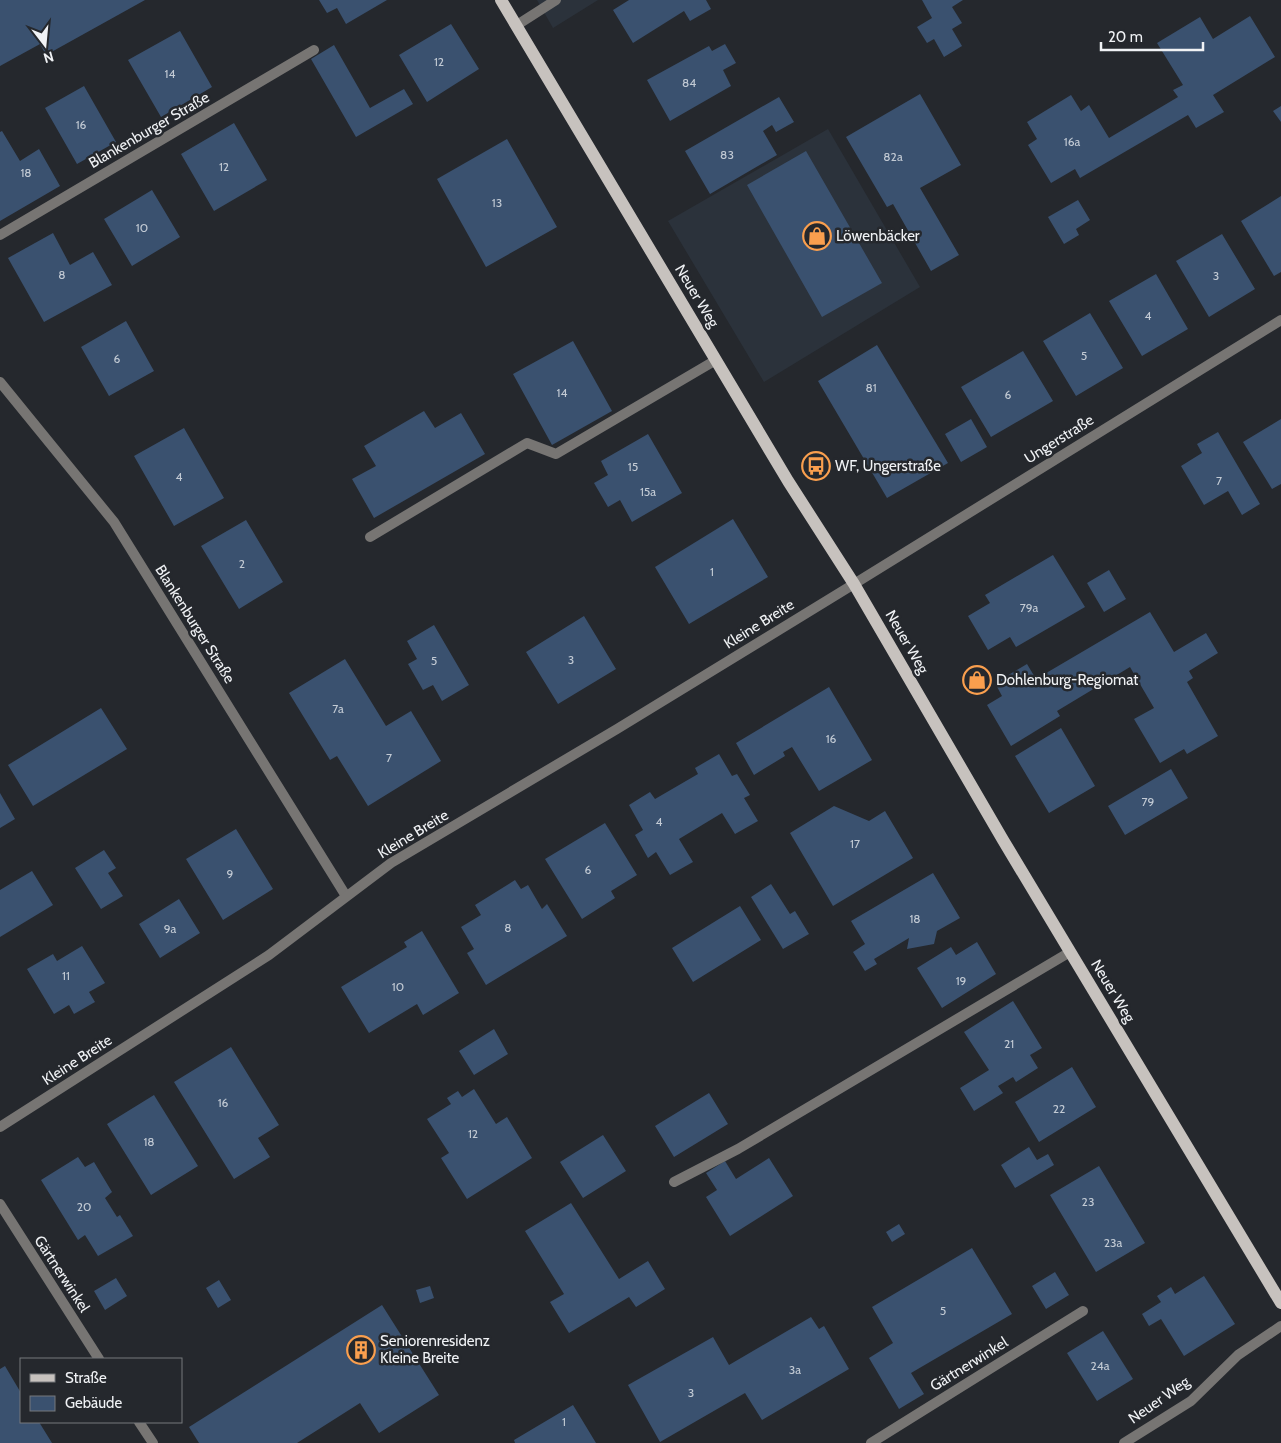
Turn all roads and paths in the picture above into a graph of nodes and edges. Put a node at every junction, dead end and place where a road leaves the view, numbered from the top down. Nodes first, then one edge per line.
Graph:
1 (502, 0) edge
2 (556, 0) edge
3 (516, 25) junction
4 (314, 50) dead end
5 (0, 234) edge
6 (1281, 320) edge
7 (716, 360) junction
8 (0, 382) edge
9 (370, 537) dead end
10 (854, 584) junction
11 (346, 896) junction
12 (1070, 952) junction
13 (0, 1127) edge
14 (674, 1182) dead end
15 (0, 1204) edge
16 (1281, 1303) edge
17 (1082, 1311) dead end
18 (1281, 1326) edge
19 (98, 1358) edge
20 (140, 1423) edge
21 (153, 1443) edge
22 (871, 1443) edge
23 (1124, 1443) edge

1 - 3 main road, Neuer Weg
2 - 3 street
3 - 7 main road, Neuer Weg
4 - 5 street, Blankenburger Straße
6 - 10 street, Ungerstraße
7 - 9 street
7 - 10 main road, Neuer Weg
8 - 11 street, Blankenburger Straße
10 - 11 street, Kleine Breite
10 - 12 main road, Neuer Weg
11 - 13 street, Kleine Breite
12 - 14 street
12 - 16 main road, Neuer Weg
15 - 19 street, Gärtnerwinkel
17 - 22 street, Gärtnerwinkel
18 - 23 street, Neuer Weg
20 - 21 street

